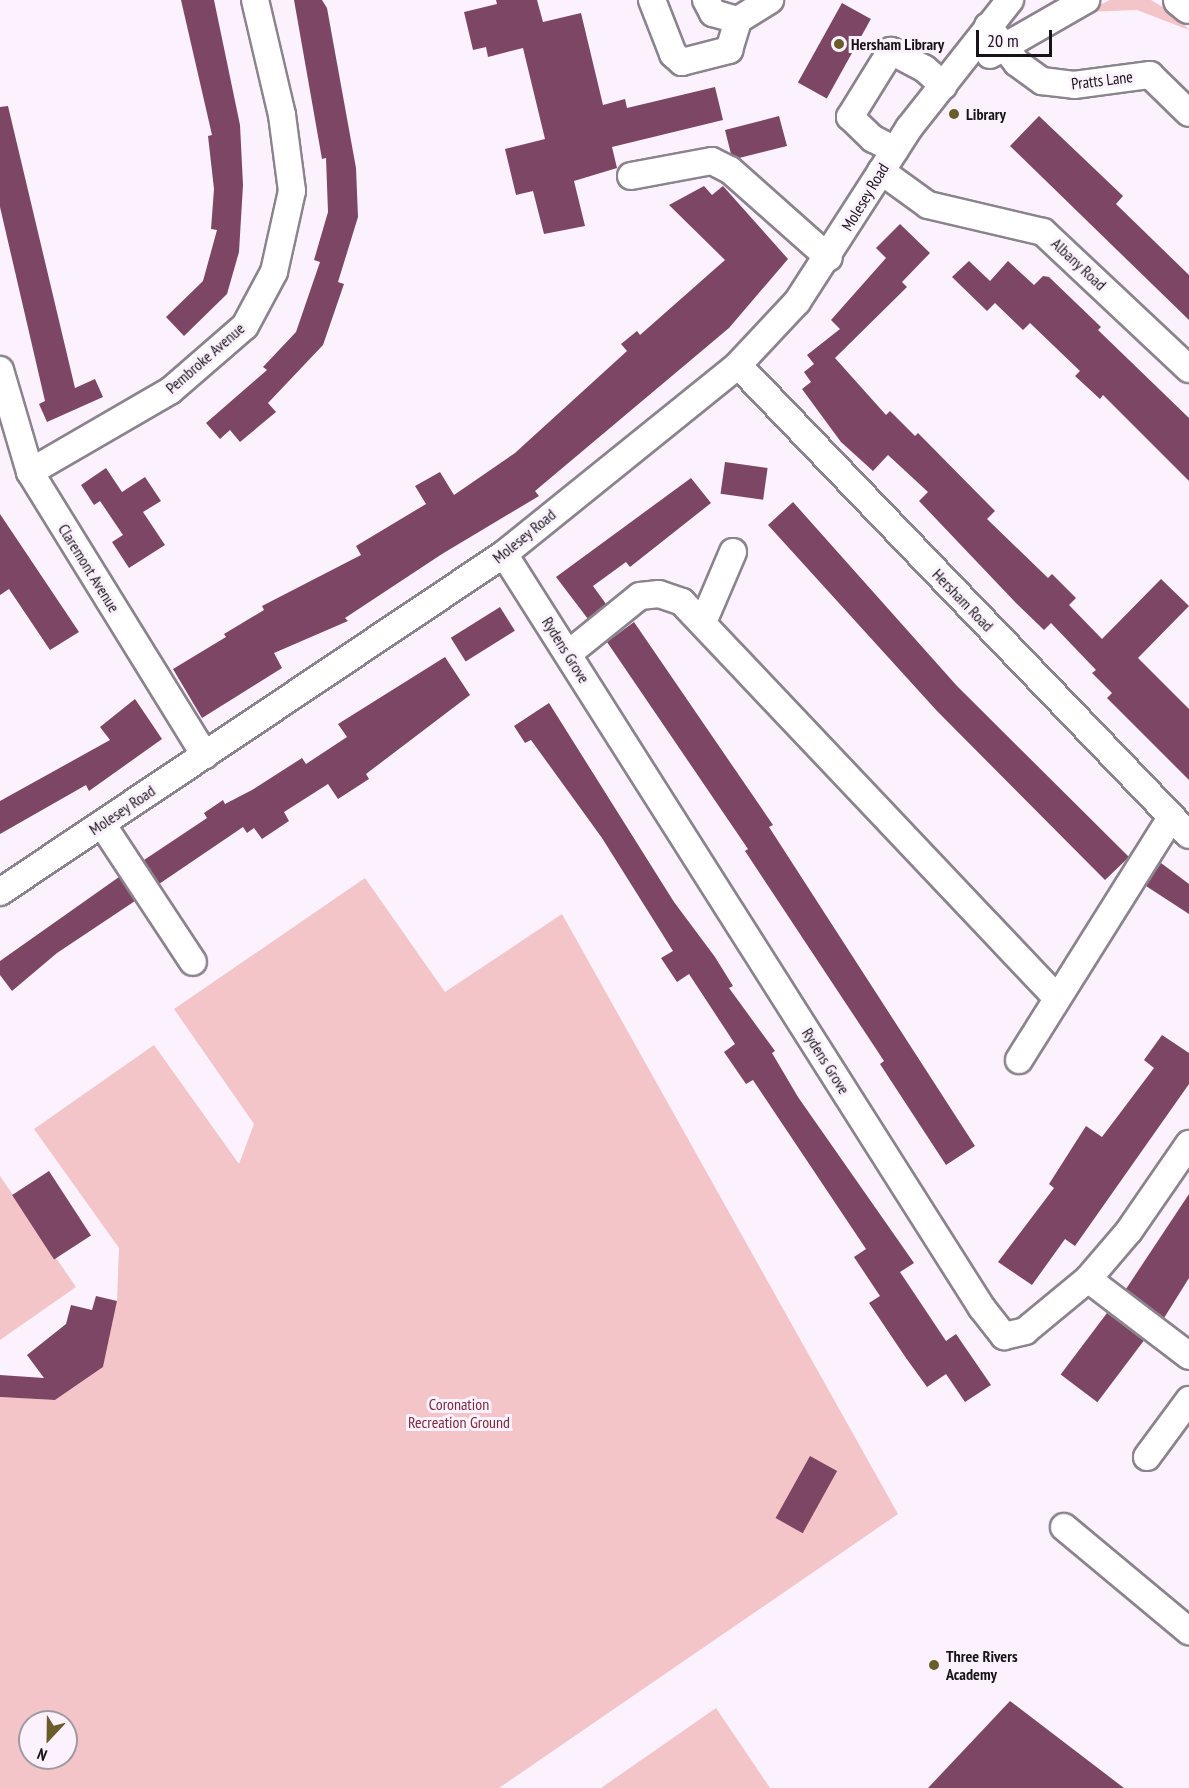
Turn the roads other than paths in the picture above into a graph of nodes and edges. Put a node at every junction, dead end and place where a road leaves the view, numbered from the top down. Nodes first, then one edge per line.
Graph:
1 (255, 0) edge
2 (652, 0) edge
3 (706, 0) edge
4 (770, 0) edge
5 (1010, 0) edge
6 (1086, 0) edge
7 (1180, 0) edge
8 (1189, 7) edge
9 (738, 20) junction
10 (988, 26) junction
11 (1005, 46) junction
12 (948, 82) junction
13 (1189, 113) edge
14 (895, 150) junction
15 (881, 171) junction
16 (631, 176) dead end
17 (829, 258) junction
18 (738, 365) junction
19 (1189, 369) edge
20 (0, 370) edge
21 (30, 472) junction
22 (733, 552) dead end
23 (504, 554) junction
24 (704, 620) junction
25 (568, 654) junction
26 (205, 755) junction
27 (102, 824) junction
28 (1180, 827) edge
29 (0, 892) edge
30 (193, 962) dead end
31 (1056, 997) junction
32 (1019, 1060) dead end
33 (1189, 1144) edge
34 (1088, 1280) junction
35 (1189, 1356) edge
36 (1189, 1400) edge
37 (1147, 1457) dead end
38 (1064, 1527) dead end
39 (1189, 1631) edge

1 - 21 street, Pembroke Avenue
2 - 9 street
3 - 9 street
4 - 9 street
5 - 10 street, Molesey Road
6 - 11 street, Molesey Road
7 - 8 main road
10 - 11 street, Pratts Lane
10 - 12 street, Molesey Road
11 - 12 street, Molesey Road
11 - 13 street, Pratts Lane
12 - 14 street, Molesey Road
12 - 14 street
14 - 15 street, Molesey Road
15 - 17 street, Molesey Road
15 - 19 street, Albany Road
16 - 17 street
17 - 18 street, Molesey Road
18 - 23 street, Molesey Road
18 - 28 street, Hersham Road
20 - 21 street, Claremont Avenue
21 - 26 street, Claremont Avenue
22 - 24 street
23 - 25 street, Rydens Grove
23 - 26 street, Molesey Road
24 - 25 street
24 - 31 street
25 - 34 street, Rydens Grove
26 - 27 street, Molesey Road
27 - 29 street, Molesey Road
27 - 30 street
28 - 31 street
31 - 32 street
33 - 34 street, Rydens Grove
34 - 35 street
36 - 37 street
38 - 39 street

